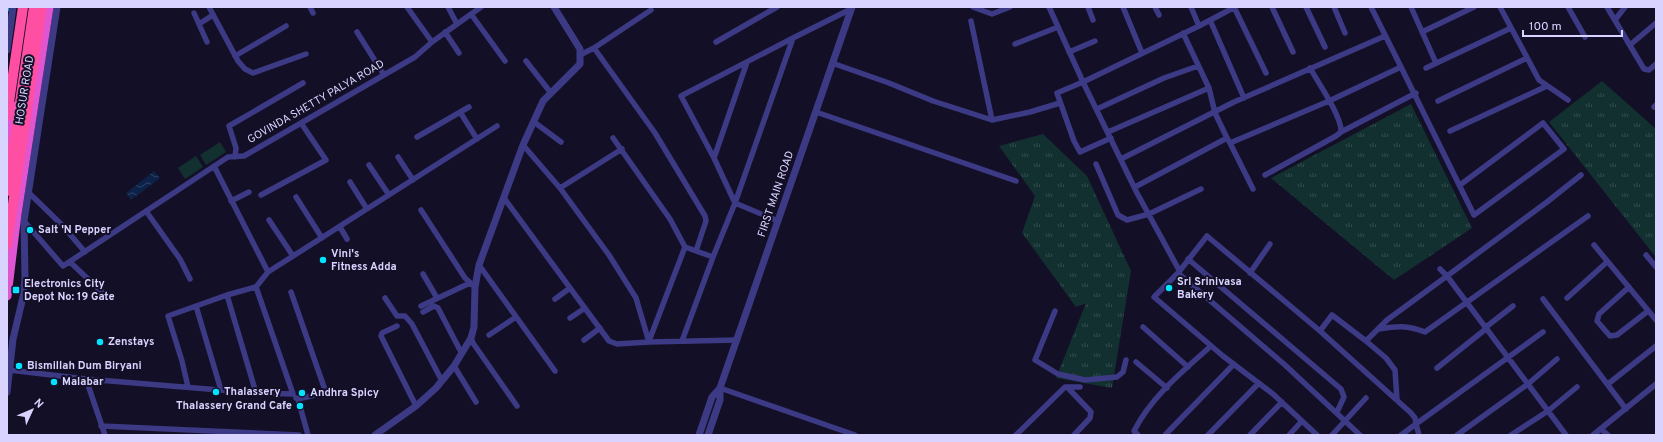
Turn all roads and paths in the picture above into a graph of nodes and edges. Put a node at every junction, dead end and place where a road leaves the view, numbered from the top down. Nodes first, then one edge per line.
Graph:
1 (13, 7) edge
2 (23, 7) edge
3 (28, 7) edge
4 (34, 7) edge
5 (42, 7) edge
6 (49, 7) edge
7 (57, 7) edge
8 (209, 7) edge
9 (310, 7) edge
10 (407, 7) edge
11 (448, 7) edge
12 (481, 7) edge
13 (554, 7) edge
14 (777, 7) edge
15 (973, 7) edge
16 (1010, 7) edge
17 (1049, 7) edge
18 (1088, 7) edge
19 (1123, 7) edge
20 (1155, 7) edge
21 (1191, 7) edge
22 (1234, 7) edge
23 (1272, 7) edge
24 (1306, 7) edge
25 (1334, 7) edge
26 (1371, 7) edge
27 (1411, 7) edge
28 (1474, 7) edge
29 (1500, 7) edge
30 (1568, 7) edge
31 (1608, 7) edge
32 (1625, 7) edge
33 (852, 8) edge
34 (651, 10) dead end
35 (194, 13) dead end
36 (313, 13) dead end
37 (471, 14) junction
38 (1159, 14) dead end
39 (213, 15) junction
40 (1093, 20) dead end
41 (1210, 20) junction
42 (1615, 20) junction
43 (971, 21) dead end
44 (1656, 23) edge
45 (199, 24) junction
46 (457, 24) junction
47 (286, 26) dead end
48 (1199, 26) junction
49 (1058, 27) junction
50 (1511, 28) junction
51 (357, 32) dead end
52 (445, 32) junction
53 (1183, 32) junction
54 (1422, 32) junction
55 (1345, 33) dead end
56 (1385, 36) junction
57 (1585, 36) dead end
58 (792, 38) junction
59 (1095, 41) dead end
60 (208, 42) dead end
61 (432, 42) junction
62 (716, 42) dead end
63 (1015, 44) dead end
64 (1630, 45) junction
65 (1325, 46) dead end
66 (594, 48) junction
67 (7, 50) edge
68 (1069, 52) junction
69 (1293, 52) dead end
70 (459, 53) dead end
71 (1142, 53) junction
72 (306, 54) dead end
73 (580, 55) junction
74 (235, 56) junction
75 (1527, 58) junction
76 (505, 61) dead end
77 (526, 61) dead end
78 (747, 62) junction
79 (832, 63) junction
80 (1436, 63) junction
81 (1656, 64) edge
82 (1198, 66) junction
83 (1402, 67) junction
84 (1310, 68) junction
85 (1426, 68) dead end
86 (1266, 73) dead end
87 (384, 75) junction
88 (1083, 82) junction
89 (303, 83) dead end
90 (1547, 86) junction
91 (1209, 88) junction
92 (551, 93) junction
93 (1416, 93) junction
94 (1244, 98) junction
95 (1568, 100) dead end
96 (1329, 101) junction
97 (1438, 101) dead end
98 (1060, 103) junction
99 (469, 107) dead end
100 (1097, 110) junction
101 (460, 112) junction
102 (816, 112) junction
103 (1215, 113) junction
104 (7, 116) edge
105 (992, 120) junction
106 (534, 122) junction
107 (301, 123) junction
108 (497, 126) dead end
109 (1450, 131) dead end
110 (1341, 132) junction
111 (1109, 135) junction
112 (417, 137) dead end
113 (613, 138) dead end
114 (477, 139) junction
115 (1229, 141) junction
116 (561, 142) dead end
117 (523, 145) junction
118 (7, 148) edge
119 (622, 150) junction
120 (235, 157) junction
121 (398, 157) dead end
122 (714, 158) junction
123 (1121, 159) junction
124 (369, 164) dead end
125 (1096, 164) dead end
126 (214, 166) junction
127 (1265, 174) dead end
128 (1580, 175) dead end
129 (413, 180) junction
130 (1016, 181) dead end
131 (350, 182) dead end
132 (1460, 185) junction
133 (1135, 187) junction
134 (560, 188) junction
135 (1201, 189) dead end
136 (1253, 189) dead end
137 (7, 191) edge
138 (28, 192) junction
139 (249, 192) dead end
140 (261, 195) dead end
141 (389, 195) junction
142 (296, 197) dead end
143 (504, 198) junction
144 (231, 201) junction
145 (735, 203) junction
146 (367, 209) junction
147 (421, 210) dead end
148 (146, 211) junction
149 (1149, 214) junction
150 (1588, 216) dead end
151 (269, 220) dead end
152 (24, 221) junction
153 (778, 221) junction
154 (340, 227) junction
155 (322, 238) junction
156 (347, 239) dead end
157 (1270, 244) dead end
158 (7, 245) edge
159 (1594, 245) dead end
160 (685, 247) junction
161 (696, 251) junction
162 (85, 252) junction
163 (1646, 255) dead end
164 (293, 256) junction
165 (713, 257) junction
166 (1188, 258) junction
167 (70, 262) junction
168 (1608, 262) junction
169 (479, 265) junction
170 (1656, 267) edge
171 (1440, 269) dead end
172 (268, 272) junction
173 (1179, 272) junction
174 (1250, 273) junction
175 (422, 274) dead end
176 (1448, 276) junction
177 (190, 278) dead end
178 (473, 285) junction
179 (256, 287) junction
180 (1628, 287) junction
181 (570, 288) junction
182 (291, 292) dead end
183 (104, 294) dead end
184 (227, 295) junction
185 (7, 296) edge
186 (385, 298) dead end
187 (437, 298) junction
188 (1567, 298) dead end
189 (555, 299) dead end
190 (1543, 299) dead end
191 (1467, 302) junction
192 (196, 306) junction
193 (1513, 306) dead end
194 (585, 308) junction
195 (1648, 310) junction
196 (1055, 311) dead end
197 (516, 317) junction
198 (570, 318) dead end
199 (1656, 320) edge
200 (397, 326) dead end
201 (600, 328) junction
202 (1143, 328) dead end
203 (1486, 328) junction
204 (1378, 330) junction
205 (1320, 331) junction
206 (1543, 332) dead end
207 (489, 334) dead end
208 (471, 338) junction
209 (584, 340) dead end
210 (737, 340) junction
211 (1366, 341) junction
212 (649, 342) junction
213 (682, 342) junction
214 (1211, 346) junction
215 (1656, 346) edge
216 (461, 352) junction
217 (1508, 358) junction
218 (1557, 359) dead end
219 (1126, 360) dead end
220 (1136, 362) dead end
221 (1234, 364) junction
222 (454, 366) junction
223 (1188, 367) junction
224 (1438, 368) dead end
225 (9, 370) junction
226 (555, 372) dead end
227 (86, 379) junction
228 (1085, 380) junction
229 (442, 381) junction
230 (1259, 383) junction
231 (1528, 384) junction
232 (1608, 384) junction
233 (1656, 384) edge
234 (188, 387) junction
235 (1080, 387) junction
236 (1577, 387) dead end
237 (720, 388) junction
238 (1068, 388) junction
239 (1167, 388) junction
240 (221, 390) junction
241 (7, 392) edge
242 (256, 393) junction
243 (293, 394) junction
244 (1078, 398) junction
245 (1366, 398) dead end
246 (298, 399) junction
247 (1397, 400) junction
248 (476, 402) dead end
249 (1282, 402) junction
250 (416, 406) junction
251 (517, 406) dead end
252 (1626, 409) junction
253 (1548, 411) junction
254 (1337, 412) junction
255 (1345, 420) junction
256 (1302, 421) junction
257 (1416, 424) junction
258 (101, 426) junction
259 (1601, 429) junction
260 (1166, 434) dead end
261 (105, 435) edge
262 (299, 435) edge
263 (308, 435) edge
264 (375, 435) edge
265 (699, 435) edge
266 (708, 435) edge
267 (855, 435) edge
268 (1016, 435) edge
269 (1074, 435) edge
270 (1138, 435) edge
271 (1208, 435) edge
272 (1250, 435) edge
273 (1289, 435) edge
274 (1317, 435) edge
275 (1332, 435) edge
276 (1360, 435) edge
277 (1401, 435) edge
278 (1419, 435) edge
279 (1457, 435) edge
280 (1511, 435) edge
281 (1566, 435) edge
282 (1593, 435) edge
283 (1605, 435) edge
284 (1608, 435) edge

1 - 67 street
2 - 104 highway
3 - 118 highway, HOSUR ROAD
4 - 137 highway
5 - 158 highway
6 - 185 highway, HOSUR ROAD
7 - 138 street
8 - 39 street
9 - 36 street
10 - 61 street
11 - 46 street
12 - 37 street, GOVINDA SHETTY PALYA ROAD
13 - 73 street
14 - 62 street
15 - 16 street
17 - 49 street
18 - 40 street
19 - 71 street
20 - 38 street
21 - 48 street
22 - 41 street
22 - 86 street
23 - 69 street
24 - 65 street
25 - 55 street
26 - 56 street
27 - 54 street
28 - 54 street
29 - 50 street
30 - 57 street
31 - 42 street
32 - 42 street
33 - 58 street
33 - 79 street, FIRST MAIN ROAD
34 - 66 street
35 - 45 street
37 - 46 street, GOVINDA SHETTY PALYA ROAD
37 - 76 street
39 - 45 street
39 - 74 street
41 - 48 street
41 - 94 street
42 - 64 street
43 - 105 street
44 - 64 street
45 - 60 street
46 - 52 street, GOVINDA SHETTY PALYA ROAD
47 - 74 street
48 - 53 street
49 - 63 street
49 - 68 street
50 - 75 street
50 - 80 street
51 - 87 street
52 - 61 street, GOVINDA SHETTY PALYA ROAD
52 - 70 street
53 - 71 street
53 - 82 street
54 - 80 street
56 - 83 street
56 - 84 street
58 - 78 street
58 - 145 street
59 - 68 street
61 - 87 street, GOVINDA SHETTY PALYA ROAD
64 - 81 street
66 - 73 street
66 - 161 street
68 - 88 street
71 - 88 street
72 - 74 street
73 - 92 street
75 - 90 street
75 - 97 street
77 - 92 street
78 - 122 street
78 - 122 street
79 - 102 street, FIRST MAIN ROAD
79 - 105 street
80 - 85 street
82 - 91 street
82 - 100 street
83 - 93 street
83 - 96 street
84 - 94 street
84 - 96 street
87 - 107 street, GOVINDA SHETTY PALYA ROAD
88 - 98 street
88 - 100 street
89 - 120 street
90 - 95 street
90 - 109 street
91 - 103 street
91 - 111 street
92 - 106 street
93 - 110 street
93 - 132 street
94 - 103 street
96 - 110 street
96 - 115 street
98 - 105 street
98 - 111 street
99 - 101 street
100 - 111 street
101 - 112 street
101 - 114 street
102 - 130 street
102 - 153 street, FIRST MAIN ROAD
103 - 115 street
103 - 123 street
106 - 116 street
106 - 117 street
107 - 120 street, GOVINDA SHETTY PALYA ROAD
107 - 140 street
108 - 114 street
110 - 127 street
111 - 123 street
113 - 119 street
114 - 129 street
115 - 133 street
115 - 136 street
117 - 134 street
117 - 143 street
119 - 134 street
119 - 160 street
120 - 126 street, GOVINDA SHETTY PALYA ROAD
121 - 129 street
122 - 145 street
123 - 133 street
124 - 141 street
125 - 149 street
126 - 144 street
126 - 148 street, GOVINDA SHETTY PALYA ROAD
128 - 176 street
129 - 141 street
131 - 146 street
132 - 132 street
133 - 149 street
134 - 212 street
135 - 149 street
138 - 152 street
138 - 162 street
139 - 144 street
141 - 146 street
142 - 155 street
143 - 169 street
143 - 181 street
144 - 172 street
145 - 153 street
145 - 165 street
146 - 154 street
147 - 178 street
148 - 162 street, GOVINDA SHETTY PALYA ROAD
148 - 177 street
149 - 173 street
150 - 191 street
151 - 164 street
152 - 167 street
152 - 225 street
153 - 210 street, FIRST MAIN ROAD
154 - 155 street
154 - 156 street
155 - 164 street
157 - 174 street
159 - 168 street
160 - 161 street
160 - 212 street
161 - 165 street
162 - 167 street, GOVINDA SHETTY PALYA ROAD
163 - 170 street
164 - 172 street
165 - 213 street
166 - 173 street
166 - 174 street
166 - 254 street
167 - 183 street
168 - 180 street
168 - 188 street
169 - 178 street
169 - 197 street
171 - 176 street
172 - 179 street
173 - 214 street
173 - 254 street
174 - 205 street
175 - 187 street
176 - 191 street
176 - 204 street
178 - 187 street
178 - 208 street
179 - 184 street
179 - 243 street
180 - 195 street
180 - 195 street
181 - 189 street
181 - 194 street
182 - 246 street
184 - 192 street
184 - 242 street
186 - 229 street
187 - 216 street
190 - 232 street
191 - 203 street
191 - 204 street
192 - 234 street
192 - 240 street
193 - 203 street
194 - 198 street
194 - 201 street
195 - 199 street
196 - 228 street
197 - 207 street
197 - 226 street
200 - 250 street
201 - 209 street
201 - 212 street
202 - 223 street
203 - 217 street
203 - 224 street
204 - 211 street
205 - 211 street
205 - 247 street
206 - 217 street
208 - 216 street
208 - 251 street
210 - 213 street
210 - 237 street, FIRST MAIN ROAD
211 - 247 street
212 - 213 street
214 - 221 street
214 - 223 street
215 - 232 street
216 - 222 street
217 - 231 street
217 - 257 street
218 - 231 street
219 - 228 street
220 - 239 street
221 - 230 street
221 - 260 street
222 - 229 street
222 - 248 street
223 - 239 street
225 - 227 street
225 - 241 street
227 - 234 street
227 - 258 street
228 - 235 street
229 - 250 street
230 - 249 street
230 - 271 street
231 - 253 street
231 - 279 street
232 - 252 street
233 - 252 street
234 - 240 street
235 - 238 street
235 - 244 street
236 - 253 street
237 - 265 street
237 - 266 street
237 - 267 street
238 - 244 street
238 - 268 street
239 - 270 street
240 - 242 street
242 - 243 street
243 - 246 street
244 - 269 street
245 - 255 street
246 - 263 street
247 - 257 street
249 - 256 street
249 - 272 street
250 - 264 street
252 - 259 street
253 - 280 street
253 - 281 street
254 - 255 street
255 - 275 street
255 - 276 street
256 - 273 street
256 - 274 street
257 - 277 street
257 - 278 street
258 - 261 street
258 - 262 street
259 - 282 street
259 - 283 street
259 - 284 street

